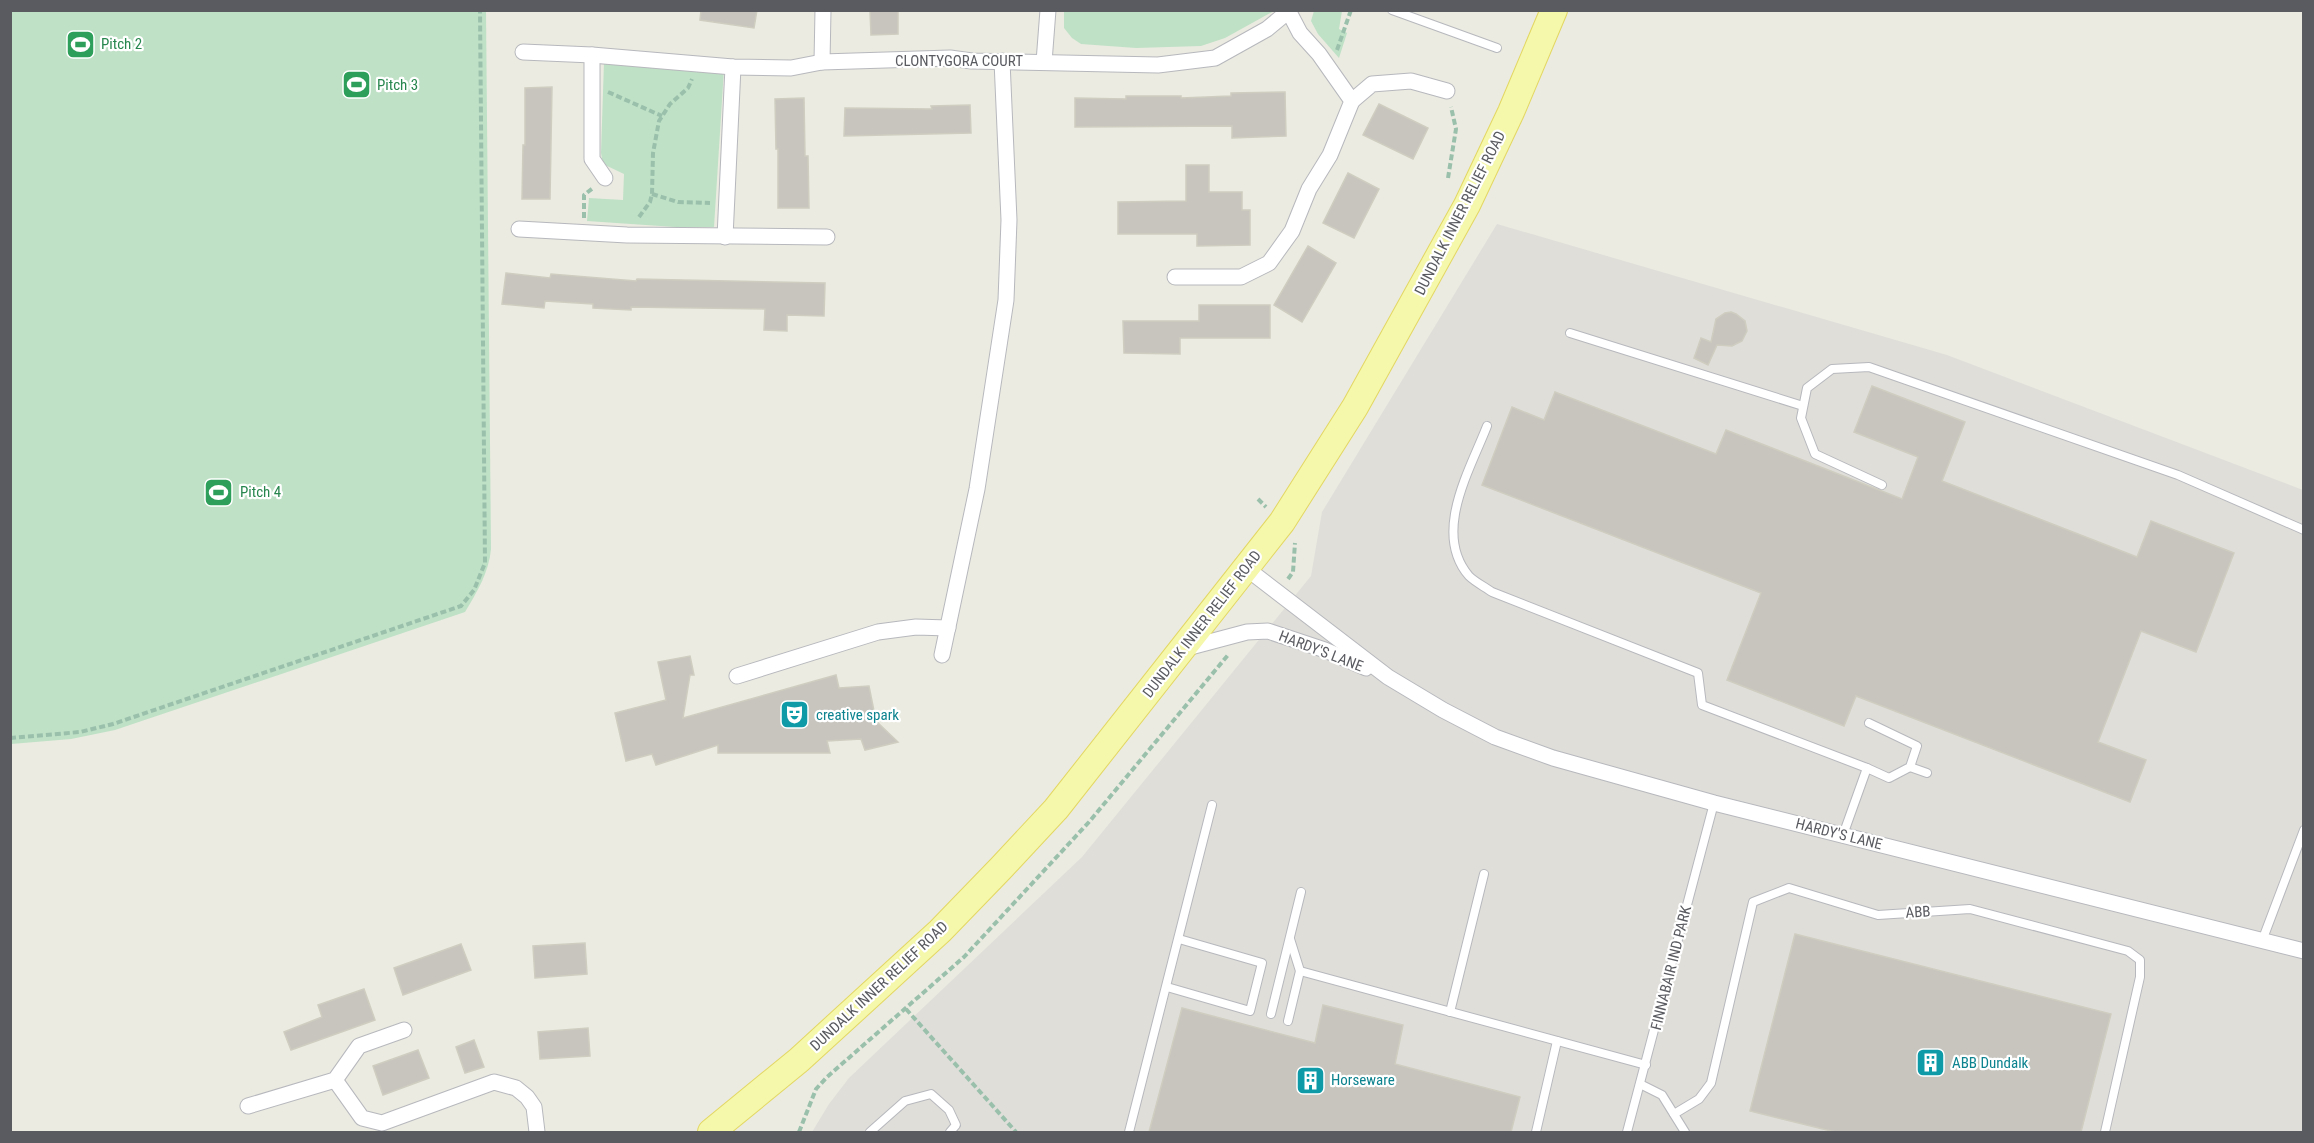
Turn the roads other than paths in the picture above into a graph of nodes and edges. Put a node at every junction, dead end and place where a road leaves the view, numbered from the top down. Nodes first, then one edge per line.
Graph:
1 (823, 10) edge
2 (1048, 10) edge
3 (1392, 10) edge
4 (1554, 10) edge
5 (1290, 11) edge
6 (1497, 48) dead end
7 (523, 52) dead end
8 (592, 55) junction
9 (1002, 61) junction
10 (822, 62) junction
11 (1044, 62) junction
12 (733, 67) junction
13 (1447, 92) road end
14 (1352, 101) junction
15 (605, 178) road end
16 (519, 229) dead end
17 (726, 237) junction
18 (827, 237) dead end
19 (1175, 277) dead end
20 (1570, 333) dead end
21 (1803, 406) junction
22 (1487, 426) dead end
23 (1882, 485) dead end
24 (2304, 530) edge
25 (1246, 568) junction
26 (948, 628) junction
27 (1184, 649) junction
28 (942, 655) dead end
29 (737, 676) dead end
30 (1388, 677) junction
31 (1869, 723) dead end
32 (1911, 767) junction
33 (1867, 768) junction
34 (1927, 773) dead end
35 (1714, 803) junction
36 (1212, 805) dead end
37 (2304, 830) edge
38 (1843, 835) junction
39 (1484, 874) dead end
40 (1301, 892) dead end
41 (1290, 938) junction
42 (1179, 939) junction
43 (2262, 941) junction
44 (2304, 951) edge
45 (1300, 971) junction
46 (1167, 987) junction
47 (1450, 1012) junction
48 (1271, 1014) dead end
49 (1288, 1021) dead end
50 (404, 1030) dead end
51 (1557, 1041) junction
52 (1646, 1065) junction
53 (334, 1080) junction
54 (1640, 1084) junction
55 (248, 1106) dead end
56 (1674, 1114) junction
57 (537, 1132) edge
58 (711, 1132) edge
59 (870, 1132) edge
60 (950, 1132) edge
61 (1129, 1132) edge
62 (1536, 1132) edge
63 (1628, 1132) edge
64 (1685, 1132) edge
65 (2106, 1132) edge

1 - 10 street
2 - 11 street, CLONTYGORA COURT
3 - 6 lane
4 - 25 main road, DUNDALK INNER RELIEF ROAD
5 - 11 street
5 - 14 street
7 - 8 street, CLONTYGORA COURT
8 - 12 street, CLONTYGORA COURT
8 - 15 street
9 - 10 street, CLONTYGORA COURT
9 - 11 street, CLONTYGORA COURT
9 - 26 street
10 - 12 street, CLONTYGORA COURT
12 - 17 street
13 - 14 street
14 - 19 street
16 - 17 street
17 - 18 street
20 - 21 lane
21 - 23 lane
21 - 24 lane
22 - 33 lane
25 - 27 main road, DUNDALK INNER RELIEF ROAD
25 - 30 street, HARDY'S LANE
26 - 28 street
26 - 29 street
27 - 30 street, HARDY'S LANE
27 - 58 main road, DUNDALK INNER RELIEF ROAD
30 - 35 street, HARDY'S LANE
31 - 32 lane
32 - 33 lane
32 - 34 lane
33 - 38 lane
35 - 38 street, HARDY'S LANE
35 - 52 lane, FINNABAIR IND PARK
36 - 42 lane
37 - 43 lane
38 - 43 street, HARDY'S LANE
39 - 47 lane
40 - 41 lane
41 - 45 lane
41 - 48 lane
42 - 46 lane
42 - 46 lane
43 - 44 street, HARDY'S LANE
45 - 47 lane
45 - 49 lane
46 - 61 lane
47 - 51 lane
50 - 53 street
51 - 52 lane
51 - 62 lane
52 - 54 lane, FINNABAIR IND PARK
53 - 55 street
53 - 57 street
54 - 56 lane
54 - 63 lane, FINNABAIR IND PARK
56 - 64 lane
56 - 65 lane, ABB
59 - 60 lane

